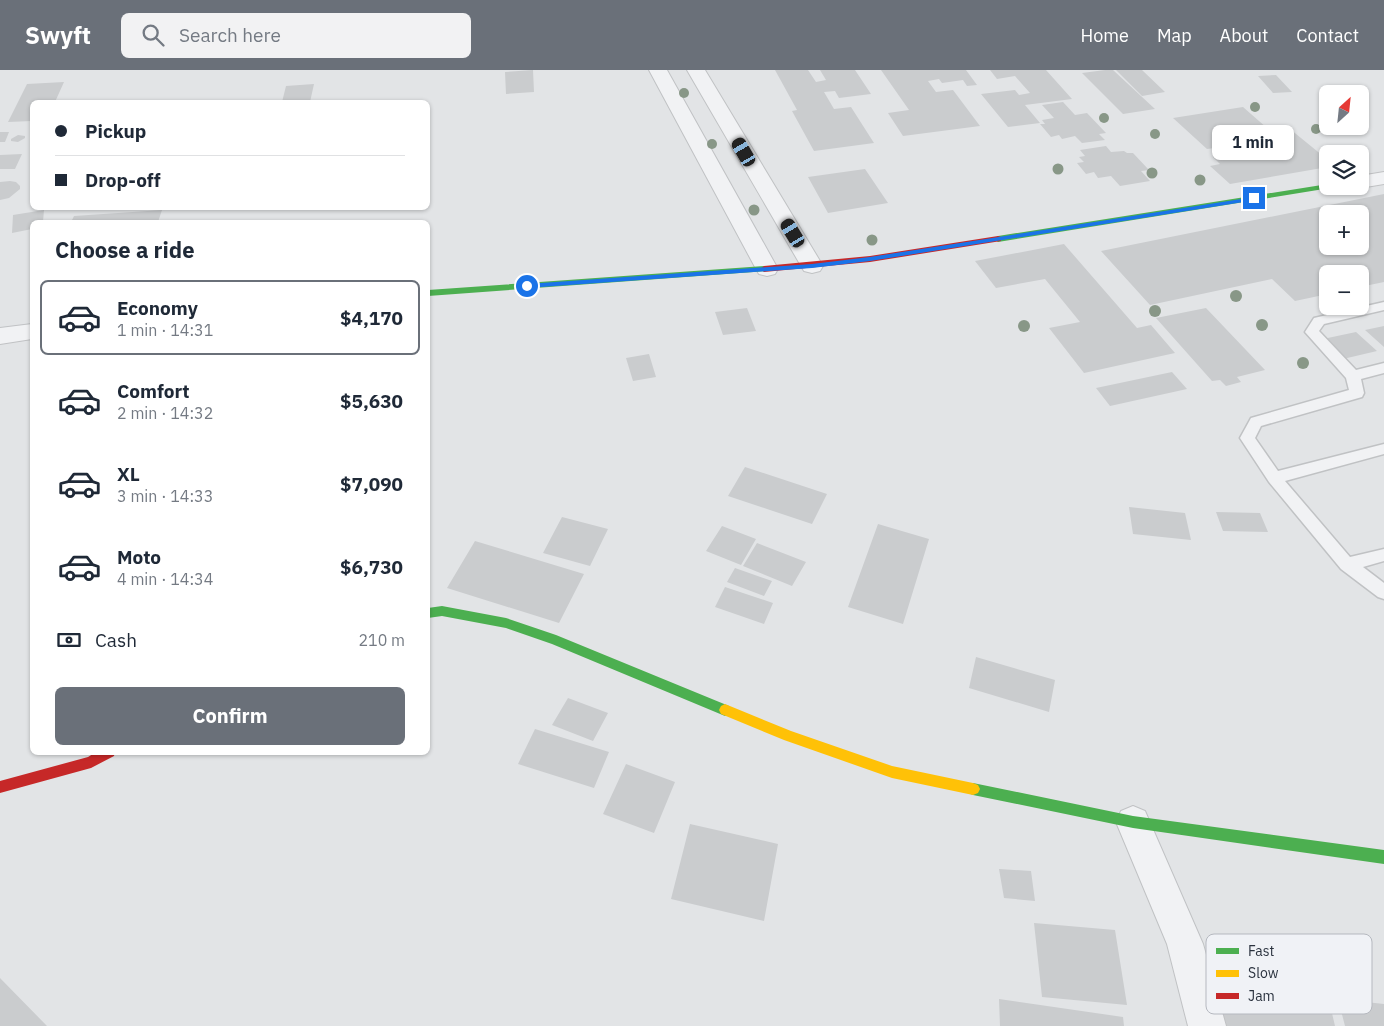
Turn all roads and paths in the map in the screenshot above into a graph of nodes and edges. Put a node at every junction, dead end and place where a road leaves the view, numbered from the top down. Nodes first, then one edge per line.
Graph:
1 (695, 70) edge
2 (659, 73) edge
3 (1384, 178) edge
4 (1369, 180) edge
5 (1319, 188) edge
6 (812, 266) junction
7 (767, 269) junction
8 (430, 293) edge
9 (1384, 306) edge
10 (30, 332) edge
11 (0, 336) edge
12 (1384, 368) edge
13 (1353, 376) junction
14 (1384, 449) edge
15 (1274, 478) junction
16 (1384, 555) edge
17 (1347, 564) junction
18 (1384, 592) edge
19 (430, 613) edge
20 (104, 755) edge
21 (0, 787) edge
22 (1133, 822) junction
23 (1384, 857) edge
24 (1207, 1026) edge

1 - 2 street
1 - 6 street
2 - 7 street
3 - 4 street
5 - 6 street
6 - 7 street
7 - 8 street
9 - 13 lane
10 - 11 street
12 - 13 lane
13 - 15 lane
14 - 15 lane
15 - 17 lane
16 - 17 lane
17 - 18 lane
19 - 22 street
20 - 21 street
22 - 23 street
22 - 24 street

